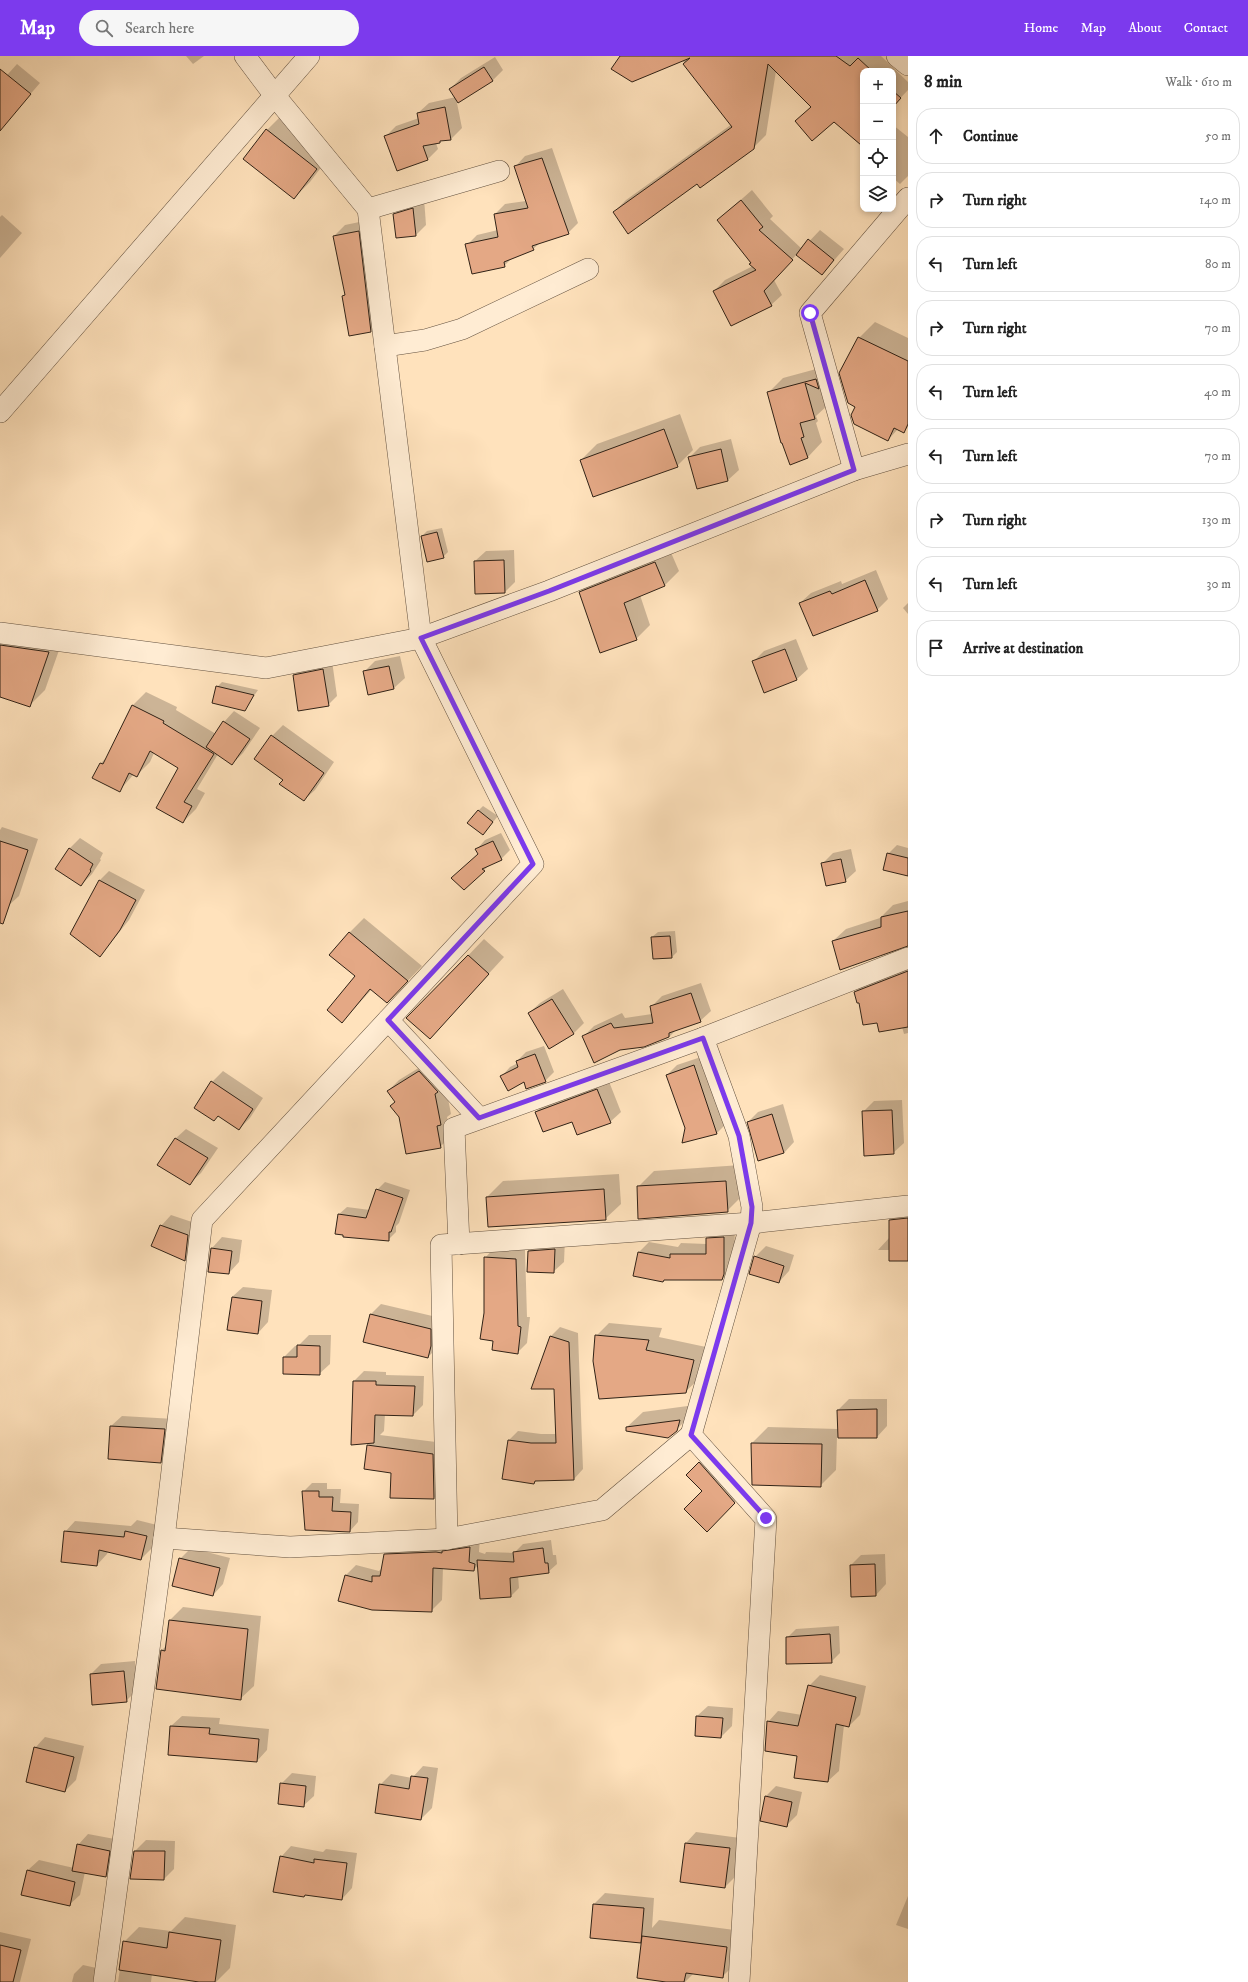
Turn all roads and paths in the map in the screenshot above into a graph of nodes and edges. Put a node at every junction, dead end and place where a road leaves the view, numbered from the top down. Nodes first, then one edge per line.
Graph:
1 (245, 56) edge
2 (309, 56) edge
3 (897, 56) edge
4 (908, 66) edge
5 (275, 96) junction
6 (499, 171) dead end
7 (908, 198) edge
8 (368, 209) junction
9 (588, 269) dead end
10 (385, 346) junction
11 (0, 412) edge
12 (908, 454) edge
13 (854, 470) junction
14 (0, 633) edge
15 (421, 638) junction
16 (908, 958) edge
17 (388, 1020) junction
18 (703, 1038) junction
19 (479, 1118) junction
20 (908, 1206) edge
21 (751, 1223) junction
22 (459, 1244) junction
23 (691, 1435) junction
24 (164, 1538) junction
25 (447, 1539) junction
26 (104, 1982) edge
27 (739, 1982) edge

1 - 5 street
2 - 5 street
3 - 4 street
5 - 8 street
5 - 11 street
6 - 8 street
7 - 13 street
8 - 10 street
9 - 10 street
10 - 15 street
12 - 13 street
13 - 15 street
14 - 15 street
15 - 17 street
16 - 18 street
17 - 19 street
17 - 24 street
18 - 19 street
18 - 21 street
19 - 22 street
20 - 21 street
21 - 22 street
21 - 23 street
22 - 25 street
23 - 25 street
23 - 27 street
24 - 25 street
24 - 26 street

